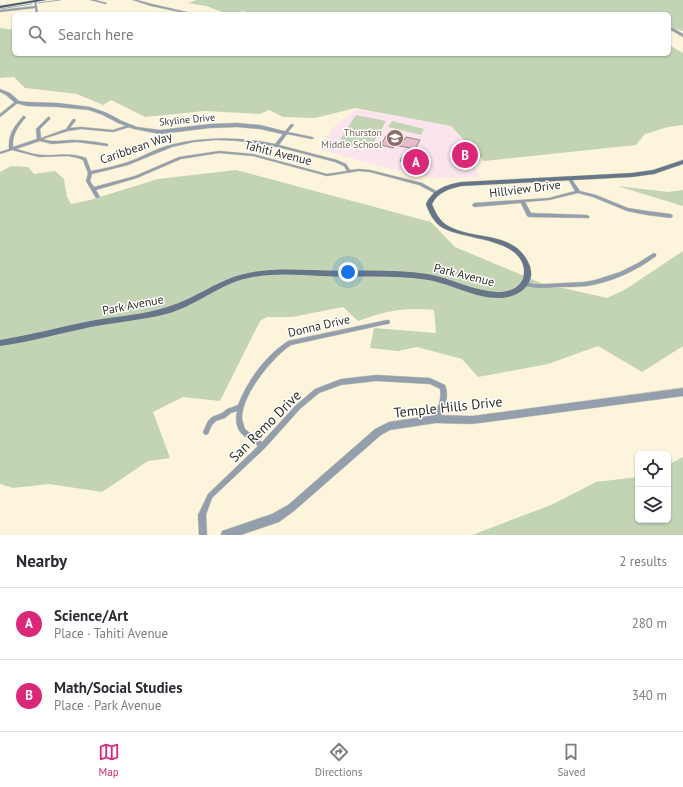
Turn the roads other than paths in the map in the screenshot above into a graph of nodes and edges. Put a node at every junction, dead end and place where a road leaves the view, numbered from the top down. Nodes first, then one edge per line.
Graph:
1 (44, 0) edge
2 (91, 0) edge
3 (134, 0) edge
4 (34, 1) edge
5 (106, 3) dead end
6 (0, 6) edge
7 (36, 7) junction
8 (0, 11) edge
9 (37, 12) edge
10 (188, 12) edge
11 (672, 29) dead end
12 (683, 36) edge
13 (0, 90) edge
14 (17, 102) junction
15 (0, 116) edge
16 (24, 117) dead end
17 (49, 118) dead end
18 (74, 120) dead end
19 (292, 125) dead end
20 (129, 126) junction
21 (67, 130) junction
22 (286, 133) junction
23 (312, 138) dead end
24 (39, 139) junction
25 (107, 145) dead end
26 (276, 146) junction
27 (11, 149) junction
28 (0, 153) edge
29 (683, 162) edge
30 (349, 171) junction
31 (90, 173) junction
32 (570, 179) junction
33 (93, 189) junction
34 (436, 192) junction
35 (578, 192) junction
36 (98, 198) dead end
37 (522, 201) junction
38 (474, 205) dead end
39 (671, 216) dead end
40 (587, 217) dead end
41 (654, 255) dead end
42 (525, 284) junction
43 (387, 322) dead end
44 (0, 343) edge
45 (683, 392) edge
46 (241, 407) junction
47 (436, 419) junction
48 (206, 432) dead end
49 (263, 446) junction
50 (203, 535) edge
51 (226, 535) edge

1 - 4 main road
2 - 5 street
3 - 10 street
4 - 6 main road
4 - 7 street
7 - 8 street
7 - 9 street
11 - 12 street
13 - 14 street, Skyline Drive
14 - 15 street
14 - 20 street, Skyline Drive
16 - 27 street
17 - 24 street
18 - 21 street
19 - 22 street
20 - 21 street
20 - 22 street, Skyline Drive
21 - 24 street
22 - 23 street, Skyline Drive
22 - 26 street
24 - 25 street
24 - 27 street
26 - 30 street, Caribbean Way
26 - 31 street, Caribbean Way
27 - 28 street
27 - 31 street
29 - 32 main road
30 - 33 street, Tahiti Avenue
30 - 34 street, Tahiti Avenue
31 - 33 street
32 - 34 main road
32 - 35 street, Hillview Drive
33 - 36 street
34 - 42 main road
35 - 37 street, Hillview Drive
35 - 39 street, Hillview Drive
37 - 38 street, Hillview Drive
37 - 40 street
41 - 42 street
42 - 44 main road, Park Avenue
43 - 46 street, Donna Drive
45 - 47 street, Temple Hills Drive
46 - 48 street
46 - 49 street, Donna Drive
47 - 49 street, San Remo Drive
47 - 51 street, Temple Hills Drive
49 - 50 street, San Remo Drive

